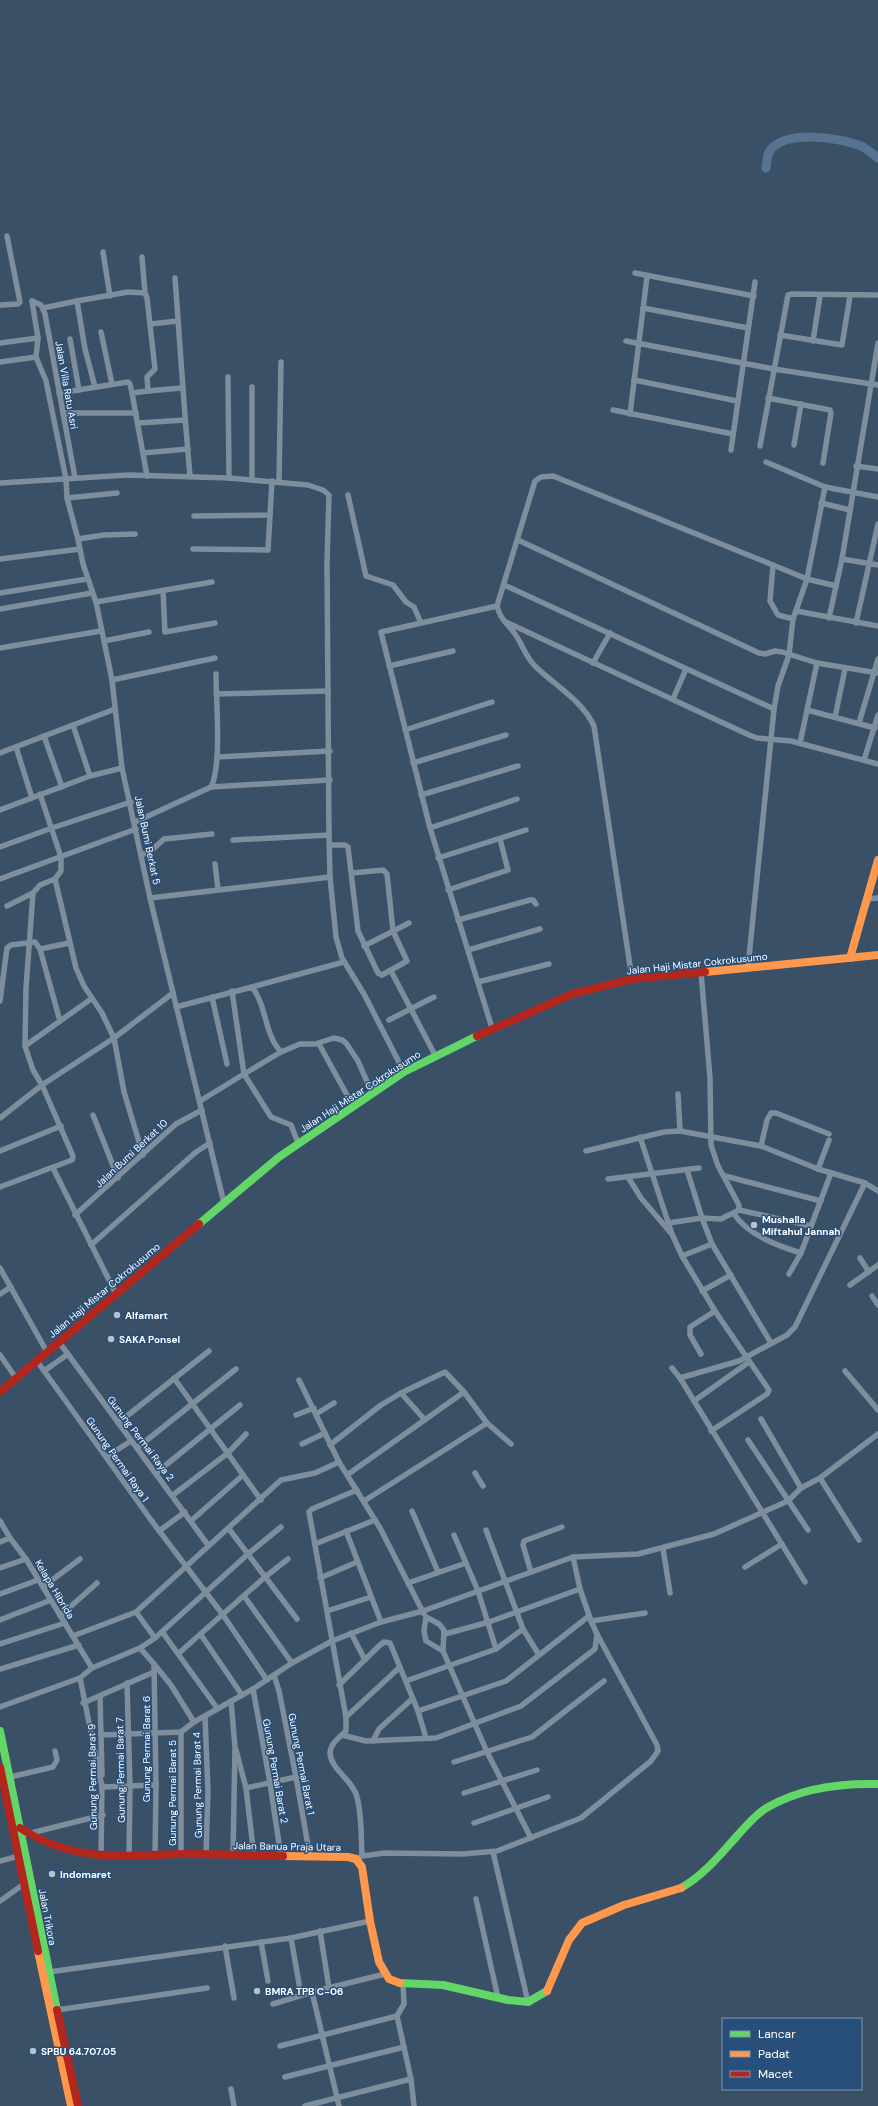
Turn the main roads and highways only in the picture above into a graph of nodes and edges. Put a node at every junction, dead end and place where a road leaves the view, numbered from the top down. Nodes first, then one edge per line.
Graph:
1 (878, 860) edge
2 (878, 955) edge
3 (850, 958) junction
4 (0, 1392) edge
5 (0, 1731) edge
6 (5, 1773) edge
7 (878, 1784) edge
8 (23, 1831) junction
9 (27, 1887) junction
10 (72, 2106) edge
11 (78, 2106) edge

1 - 3 main road
2 - 3 main road, Jalan Haji Mistar Cokrokusumo
3 - 4 main road, Jalan Haji Mistar Cokrokusumo
5 - 6 main road, Jalan Trikora
6 - 8 main road, Jalan Trikora
6 - 9 main road, Jalan Trikora
7 - 8 main road, Jalan Banua Praja Utara
8 - 9 main road, Jalan Trikora
9 - 10 main road, Jalan Trikora
9 - 11 main road, Jalan Trikora

